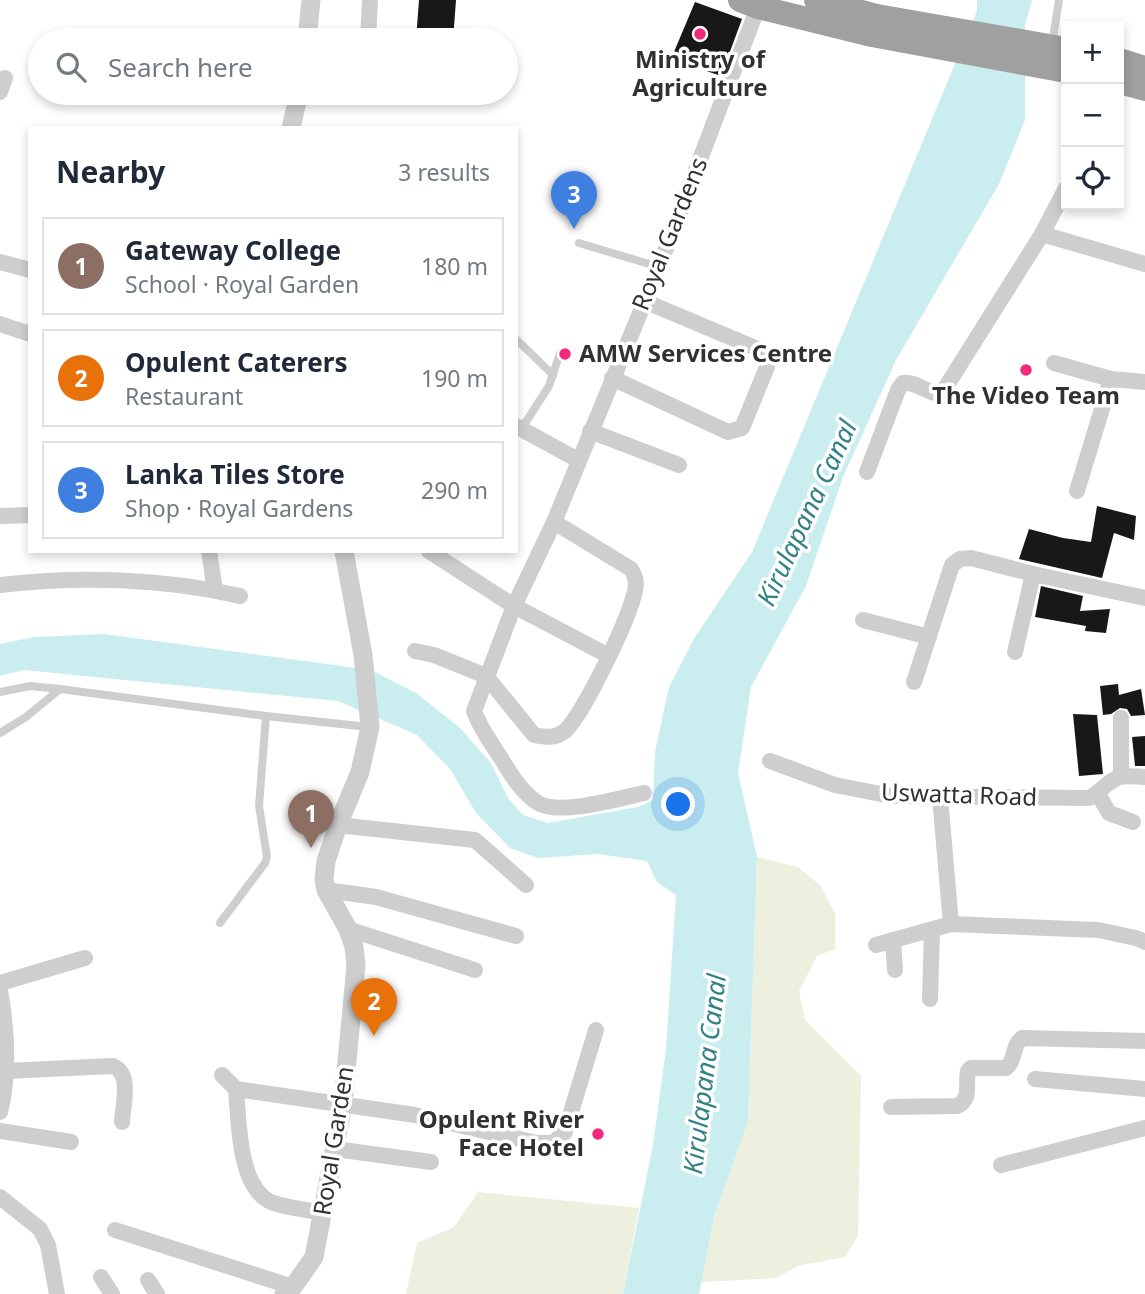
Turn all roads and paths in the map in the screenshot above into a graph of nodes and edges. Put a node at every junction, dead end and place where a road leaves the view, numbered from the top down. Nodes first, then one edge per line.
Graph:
1 (311, 0) edge
2 (370, 0) edge
3 (816, 0) edge
4 (1059, 0) edge
5 (749, 4) edge
6 (881, 8) edge
7 (308, 28) edge
8 (369, 28) edge
9 (953, 41) junction
10 (1061, 57) edge
11 (1124, 62) edge
12 (1145, 68) edge
13 (1124, 83) edge
14 (1145, 89) edge
15 (296, 105) edge
16 (291, 126) edge
17 (1061, 198) edge
18 (1042, 234) junction
19 (579, 243) dead end
20 (0, 262) edge
21 (1145, 264) edge
22 (659, 267) junction
23 (28, 269) edge
24 (644, 301) junction
25 (0, 324) edge
26 (28, 333) edge
27 (518, 341) edge
28 (560, 353) dead end
29 (1054, 363) dead end
30 (553, 375) junction
31 (612, 379) junction
32 (1111, 379) junction
33 (1145, 382) edge
34 (519, 427) edge
35 (590, 431) junction
36 (578, 460) junction
37 (679, 465) dead end
38 (867, 472) dead end
39 (1077, 491) dead end
40 (28, 514) edge
41 (0, 516) edge
42 (554, 522) junction
43 (209, 553) edge
44 (344, 553) edge
45 (432, 553) edge
46 (1033, 574) junction
47 (0, 585) edge
48 (215, 590) junction
49 (240, 596) dead end
50 (1145, 598) edge
51 (514, 606) junction
52 (863, 620) dead end
53 (929, 637) junction
54 (415, 651) dead end
55 (1015, 652) dead end
56 (609, 656) junction
57 (486, 676) junction
58 (915, 682) dead end
59 (60, 689) junction
60 (0, 692) edge
61 (266, 716) junction
62 (1121, 718) dead end
63 (370, 722) junction
64 (0, 733) edge
65 (770, 761) dead end
66 (1121, 776) junction
67 (1145, 777) edge
68 (644, 793) dead end
69 (1098, 794) junction
70 (940, 797) junction
71 (1133, 822) dead end
72 (338, 825) junction
73 (526, 885) dead end
74 (326, 890) junction
75 (220, 923) dead end
76 (951, 925) junction
77 (348, 929) junction
78 (932, 930) junction
79 (516, 936) dead end
80 (893, 940) junction
81 (1145, 942) edge
82 (876, 945) dead end
83 (85, 958) dead end
84 (895, 970) dead end
85 (475, 971) dead end
86 (0, 982) edge
87 (0, 990) edge
88 (930, 999) dead end
89 (3, 1025) edge
90 (596, 1030) dead end
91 (1145, 1041) edge
92 (6, 1070) junction
93 (222, 1075) dead end
94 (1035, 1079) dead end
95 (236, 1089) junction
96 (1145, 1089) edge
97 (343, 1104) junction
98 (891, 1107) dead end
99 (0, 1112) edge
100 (122, 1122) dead end
101 (1145, 1128) edge
102 (0, 1131) edge
103 (71, 1142) dead end
104 (334, 1149) junction
105 (431, 1162) dead end
106 (1001, 1165) dead end
107 (0, 1197) edge
108 (323, 1213) junction
109 (115, 1230) dead end
110 (101, 1277) dead end
111 (288, 1291) edge
112 (57, 1294) edge
113 (112, 1294) edge

1 - 7 street
2 - 8 street
3 - 6 highway
4 - 10 lane
5 - 9 highway
5 - 22 street, Royal Gardens
6 - 9 highway
9 - 10 highway
11 - 12 highway
13 - 14 highway
15 - 16 street
17 - 18 street
18 - 21 street
18 - 38 street
19 - 22 lane
20 - 23 street
22 - 24 street, Royal Gardens
24 - 31 street, Royal Gardens
24 - 31 street
25 - 26 street
27 - 30 lane
28 - 30 lane
29 - 32 street
30 - 34 lane
31 - 35 street, Royal Gardens
32 - 33 street
32 - 39 street
34 - 36 street
35 - 36 street, Royal Gardens
35 - 37 street
36 - 42 street, Royal Gardens
40 - 41 street
42 - 51 street, Royal Gardens
42 - 56 street
43 - 48 street
44 - 63 street
45 - 51 street
46 - 50 street
46 - 53 street
46 - 55 street
47 - 48 street
48 - 49 street
51 - 56 street
51 - 57 street, Royal Gardens
52 - 53 street
53 - 58 street
54 - 57 street
56 - 57 street
57 - 68 street, Royal Gardens
59 - 60 lane
59 - 61 lane
59 - 64 lane
61 - 63 lane
61 - 75 lane
62 - 66 street
63 - 72 street
65 - 70 street, Uswatta Road
66 - 67 street
66 - 69 street
69 - 70 street, Uswatta Road
69 - 71 street
70 - 76 street
72 - 73 street
72 - 74 street
74 - 77 street, Royal Garden
74 - 79 street
76 - 78 street
76 - 81 street
77 - 85 street
77 - 97 street, Royal Garden
78 - 80 street
78 - 88 street
80 - 82 street
80 - 84 street
83 - 86 street
87 - 89 street
89 - 92 street
90 - 97 street
91 - 98 street
92 - 99 street
92 - 100 street
93 - 95 street
94 - 96 street
95 - 97 street
95 - 108 street
97 - 104 street, Royal Garden
101 - 106 street
102 - 103 street
104 - 105 street
104 - 108 street, Royal Garden
107 - 112 street
108 - 111 street, Royal Garden
109 - 111 street
110 - 113 street

